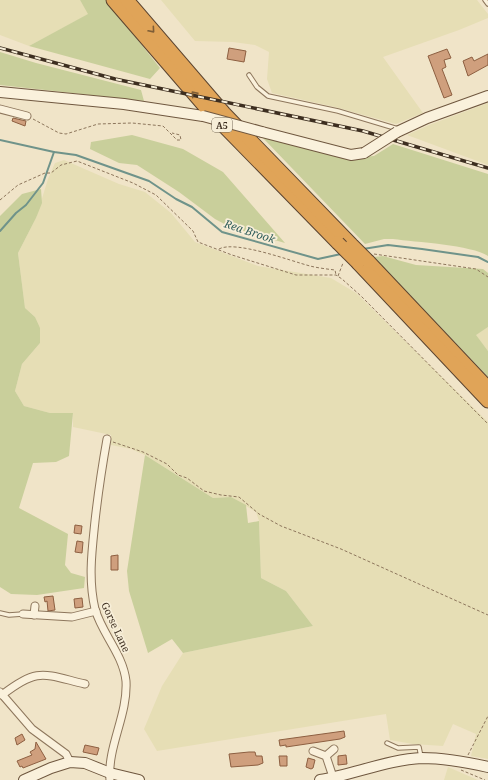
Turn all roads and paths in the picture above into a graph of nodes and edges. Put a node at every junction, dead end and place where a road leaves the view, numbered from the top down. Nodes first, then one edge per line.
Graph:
1 (113, 0) edge
2 (127, 0) edge
3 (485, 0) edge
4 (488, 4) edge
5 (249, 75) dead end
6 (0, 92) edge
7 (488, 96) edge
8 (0, 109) edge
9 (27, 116) joint
10 (400, 131) junction
11 (172, 133) dead end
12 (0, 200) edge
13 (345, 244) junction
14 (218, 250) junction
15 (415, 261) dead end
16 (363, 262) junction
17 (335, 270) junction
18 (336, 275) junction
19 (338, 276) junction
20 (488, 277) edge
21 (488, 388) edge
22 (488, 401) edge
23 (488, 424) edge
24 (107, 439) joint
25 (35, 606) dead end
26 (96, 611) junction
27 (0, 613) edge
28 (23, 614) joint
29 (34, 614) junction
30 (488, 615) edge
31 (85, 684) dead end
32 (1, 694) edge
33 (488, 716) edge
34 (387, 743) dead end
35 (334, 749) dead end
36 (313, 751) dead end
37 (326, 756) junction
38 (421, 758) junction
39 (70, 762) junction
40 (461, 766) junction
41 (488, 767) edge
42 (110, 776) edge
43 (355, 776) edge
44 (333, 778) junction
45 (24, 780) edge
46 (139, 780) edge
47 (320, 780) edge
48 (485, 780) edge

13 -> 1 highway, A5
2 -> 13 highway, A5
3 - 4 lane
5 - 10 lane
6 - 10 street, bridge
7 - 10 street
8 - 9 street
9 - 11 path
12 - 14 path
13 - 16 highway, A5, bridge
14 - 17 path
14 - 18 path
15 - 20 path
16 - 21 highway, A5
16 - 22 highway, A5
17 - 18 path
17 - 19 path
18 - 19 path
19 - 23 path
24 - 26 street, Gorse Lane
24 - 30 path
25 - 29 street
26 - 29 street
26 - 42 street, Gorse Lane
27 - 28 lane
28 - 29 street
31 - 32 street
32 - 39 street
33 - 40 path
34 - 38 lane
35 - 37 street
36 - 37 street
37 - 44 street
38 - 40 street
38 - 43 street
39 - 42 street
39 - 45 street
40 - 41 street
40 - 48 path
42 - 46 street
43 - 44 street
44 - 47 street

